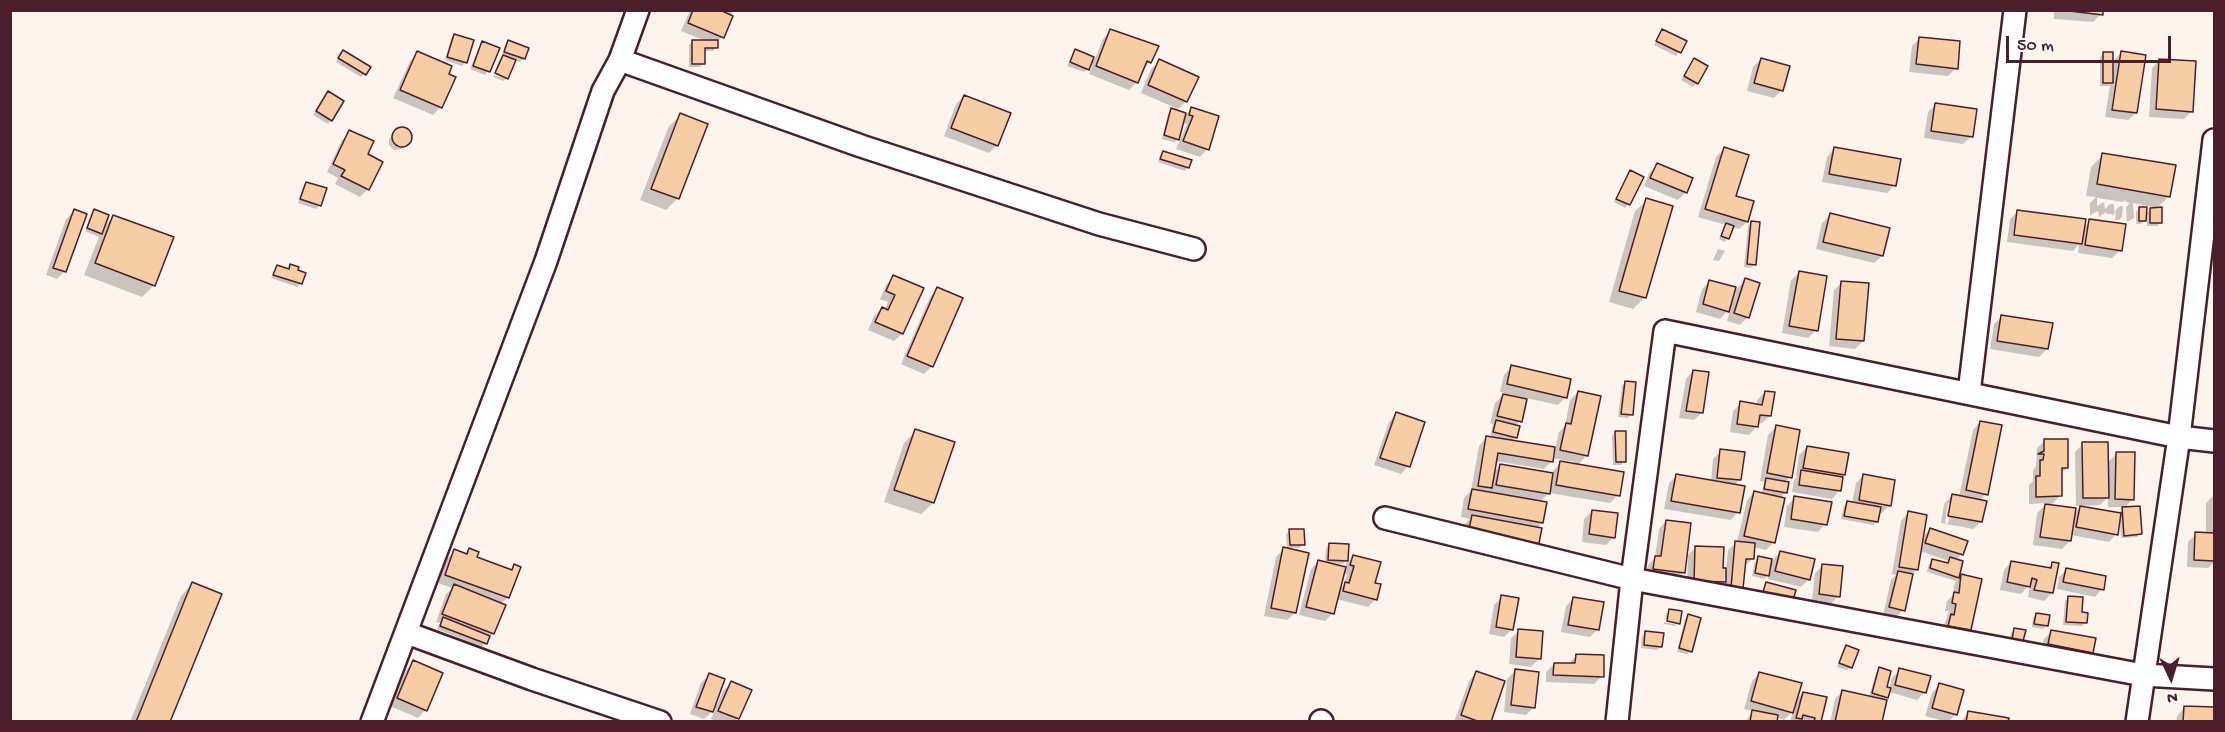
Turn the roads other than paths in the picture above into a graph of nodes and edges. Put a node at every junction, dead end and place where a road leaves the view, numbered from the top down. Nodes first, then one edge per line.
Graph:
1 (638, 10) edge
2 (2015, 10) edge
3 (620, 60) junction
4 (2214, 140) edge
5 (2209, 217) edge
6 (1194, 249) dead end
7 (1969, 393) junction
8 (2179, 437) junction
9 (2214, 441) edge
10 (1385, 518) dead end
11 (1632, 579) junction
12 (407, 633) junction
13 (2143, 675) junction
14 (2214, 680) edge
15 (372, 722) edge
16 (660, 722) edge
17 (1617, 722) edge
18 (2138, 722) edge

1 - 3 street
2 - 7 street
3 - 6 street
3 - 12 street
4 - 5 street
5 - 8 street
7 - 8 street
7 - 11 street
8 - 9 street
8 - 13 street
10 - 11 street
11 - 13 street
11 - 17 street
12 - 15 street
12 - 16 street
13 - 14 street
13 - 18 street

